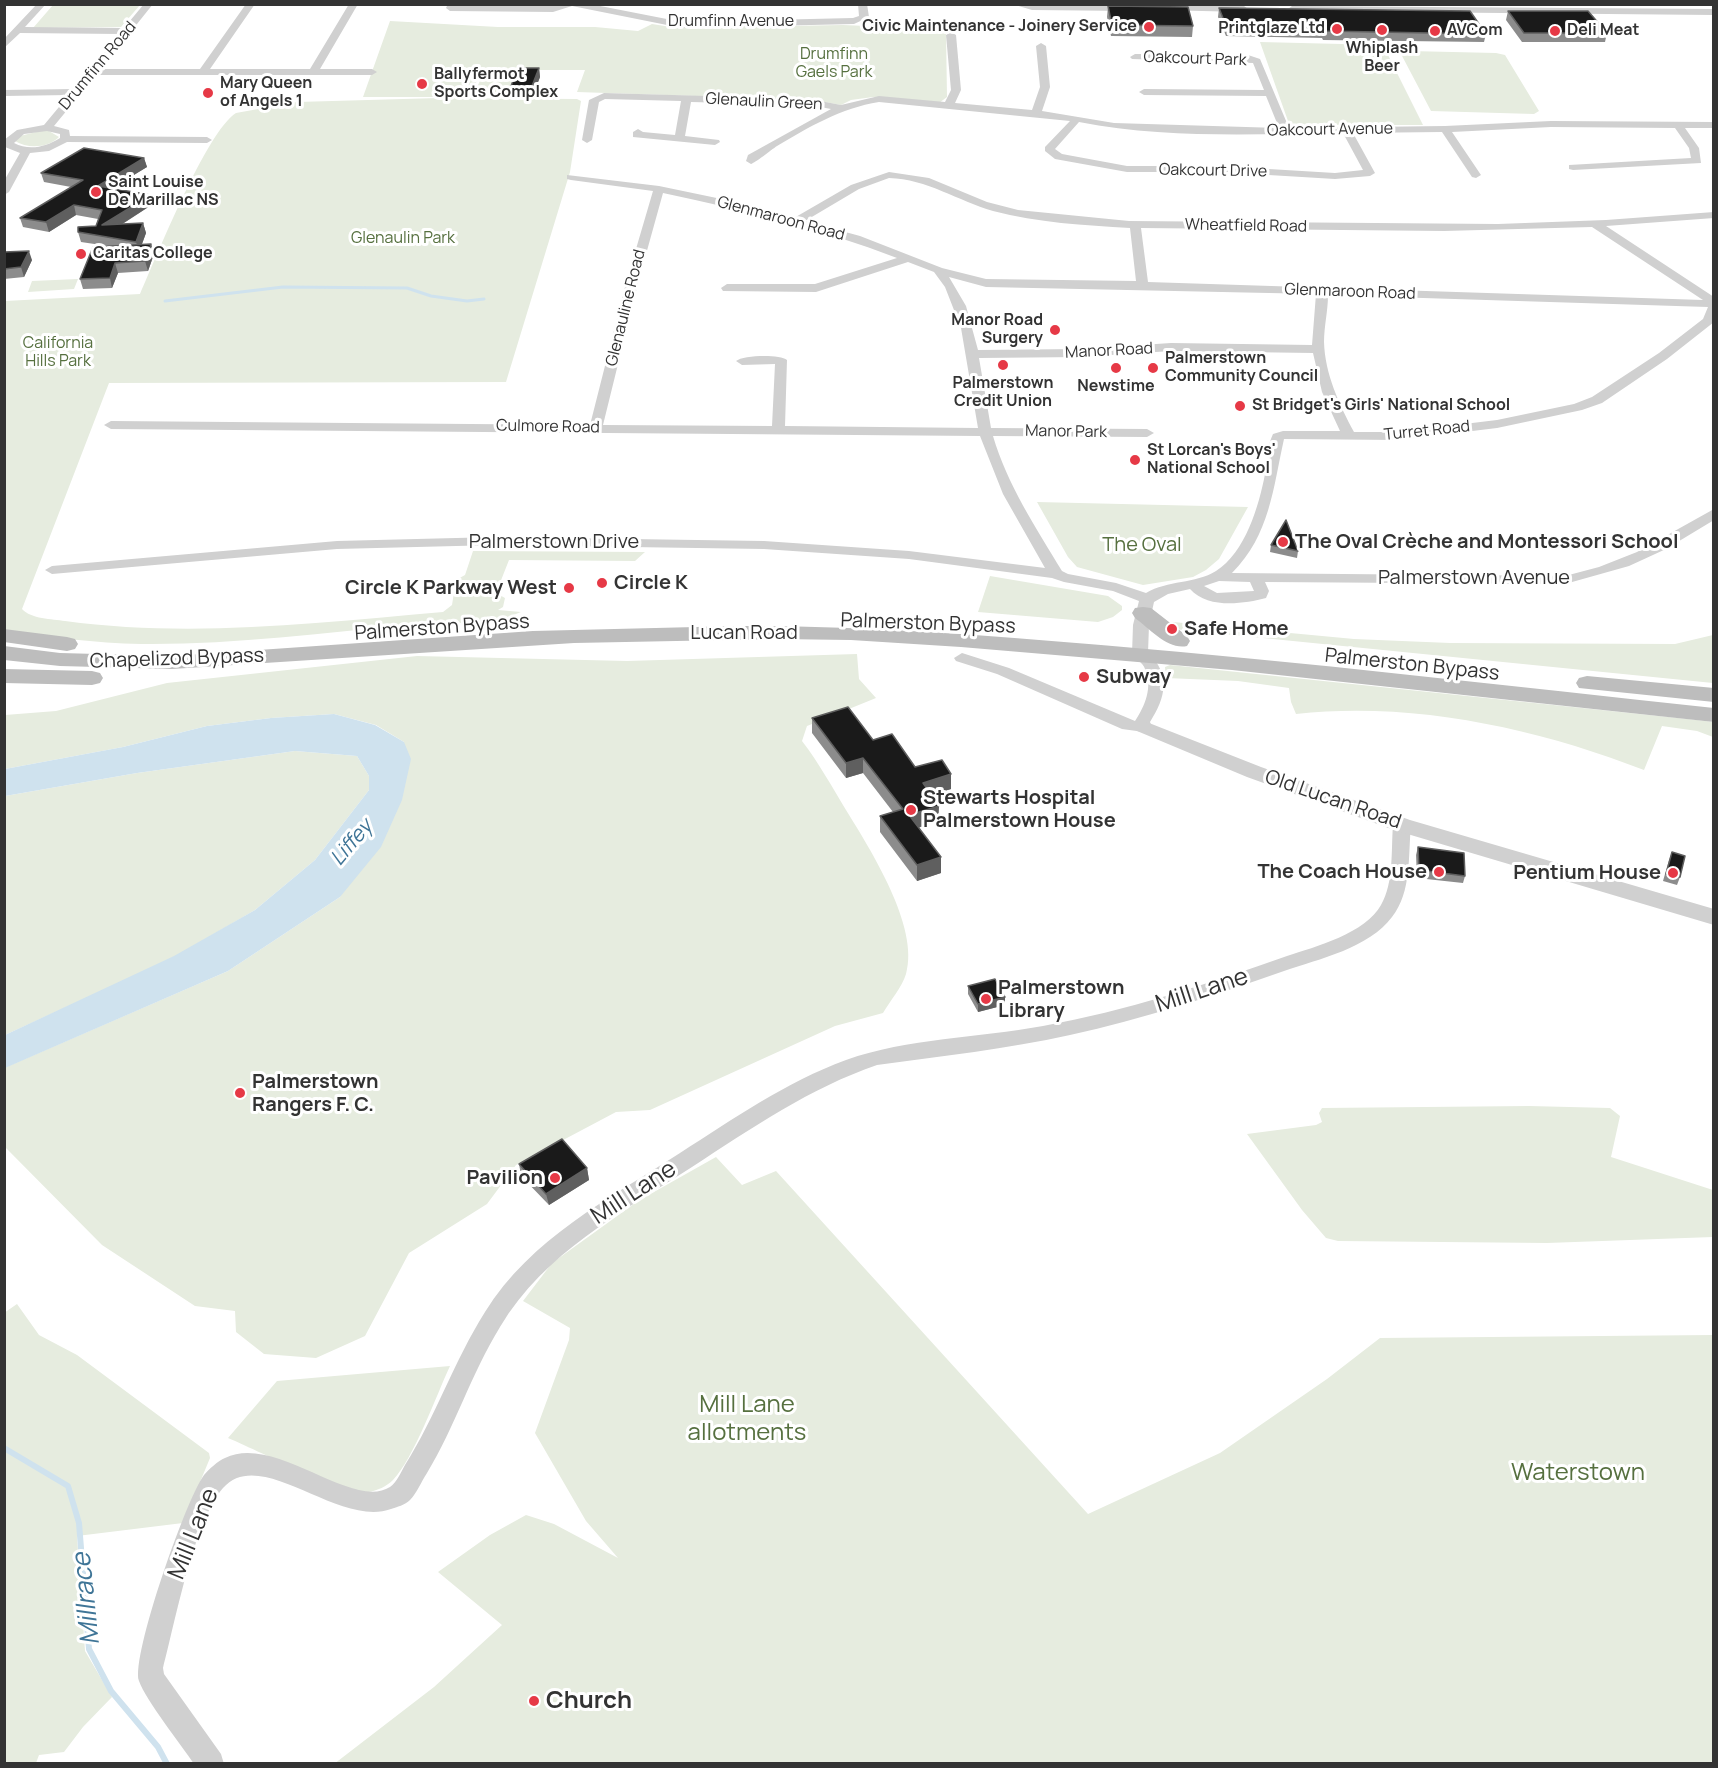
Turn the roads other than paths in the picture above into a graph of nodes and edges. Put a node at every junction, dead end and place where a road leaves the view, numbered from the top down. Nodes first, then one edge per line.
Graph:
1 (42, 4) edge
2 (149, 4) edge
3 (251, 4) edge
4 (354, 4) edge
5 (572, 4) edge
6 (862, 4) edge
7 (1016, 4) edge
8 (1205, 6) edge
9 (1398, 7) edge
10 (1140, 8) edge
11 (1150, 8) edge
12 (1596, 8) edge
13 (450, 9) edge
14 (1258, 9) edge
15 (1282, 9) edge
16 (1711, 12) edge
17 (19, 30) junction
18 (127, 31) junction
19 (951, 35) dead end
20 (4, 45) edge
21 (1041, 46) dead end
22 (1135, 57) dead end
23 (93, 72) junction
24 (203, 72) junction
25 (313, 72) junction
26 (372, 72) dead end
27 (75, 92) junction
28 (1144, 92) dead end
29 (4, 93) edge
30 (1270, 93) junction
31 (687, 98) junction
32 (948, 107) junction
33 (840, 108) junction
34 (1036, 113) junction
35 (1077, 119) junction
36 (1678, 125) junction
37 (1713, 125) edge
38 (47, 128) junction
39 (1346, 129) junction
40 (1445, 129) junction
41 (1285, 130) junction
42 (639, 132) dead end
43 (7, 138) edge
44 (680, 138) junction
45 (65, 139) junction
46 (207, 140) dead end
47 (587, 140) dead end
48 (715, 142) dead end
49 (27, 150) junction
50 (751, 161) dead end
51 (1573, 167) dead end
52 (1476, 175) dead end
53 (572, 177) dead end
54 (659, 189) junction
55 (4, 192) edge
56 (1713, 215) edge
57 (797, 221) junction
58 (1135, 223) junction
59 (1593, 223) junction
60 (909, 258) junction
61 (938, 270) junction
62 (986, 283) junction
63 (1142, 285) junction
64 (727, 288) dead end
65 (1322, 291) junction
66 (956, 295) junction
67 (1713, 305) edge
68 (1318, 349) junction
69 (971, 354) junction
70 (742, 361) dead end
71 (111, 425) dead end
72 (596, 428) junction
73 (778, 430) junction
74 (984, 431) junction
75 (1147, 433) dead end
76 (1350, 437) junction
77 (1713, 513) edge
78 (52, 570) dead end
79 (1056, 574) junction
80 (1218, 577) junction
81 (1256, 578) junction
82 (1194, 584) junction
83 (1145, 606) junction
84 (1017, 627) junction
85 (4, 635) edge
86 (1179, 641) junction
87 (1033, 646) junction
88 (1140, 646) junction
89 (140, 648) joint
90 (349, 651) junction
91 (4, 653) edge
92 (962, 658) dead end
93 (4, 676) edge
94 (1614, 685) junction
95 (1713, 695) edge
96 (1713, 702) edge
97 (1713, 715) edge
98 (1144, 727) junction
99 (1402, 825) junction
100 (1713, 917) edge
101 (211, 1764) edge

1 - 17 street
2 - 18 street, Drumfinn Road
3 - 24 street
4 - 25 street
5 - 6 street, Drumfinn Avenue
5 - 13 street
7 - 10 street
8 - 11 street
8 - 14 street
9 - 12 street
9 - 15 street
12 - 16 street
17 - 18 street
17 - 20 street
18 - 23 street, Drumfinn Road
19 - 32 street
21 - 34 street
22 - 30 street, Oakcourt Park
23 - 24 street
23 - 27 street, Drumfinn Road
24 - 25 street
25 - 26 street
27 - 29 street
27 - 38 street, Drumfinn Road
28 - 30 street, Oakcourt Park
30 - 41 street, Oakcourt Park
31 - 33 street, Glenaulin Green
31 - 44 street, Glenaulin Green
31 - 47 street, Glenaulin Green
32 - 33 street, Glenaulin Green
32 - 34 street, Oakcourt Avenue
33 - 50 street, Glenaulin Green
34 - 35 street, Oakcourt Avenue
35 - 39 street, Oakcourt Drive
35 - 41 street, Oakcourt Avenue
36 - 37 street, Oakcourt Avenue
36 - 40 street, Oakcourt Avenue
36 - 51 street
38 - 43 street
38 - 45 street
39 - 40 street, Oakcourt Avenue
39 - 41 street, Oakcourt Avenue
40 - 52 street
42 - 44 street
43 - 49 street
44 - 48 street
45 - 46 street
45 - 49 street
49 - 55 street
53 - 54 street, Glenmaroon Road
54 - 57 street, Glenmaroon Road
54 - 72 street, Glenauline Road
56 - 59 street, Wheatfield Road
57 - 58 street, Wheatfield Road
57 - 60 street, Glenmaroon Road
58 - 59 street, Wheatfield Road
58 - 63 street
59 - 67 street
60 - 61 street, Glenmaroon Road
60 - 64 street
61 - 62 street, Glenmaroon Road
61 - 66 street
62 - 63 street, Glenmaroon Road
62 - 66 street, Glenmaroon Road
63 - 65 street, Glenmaroon Road
65 - 67 street, Glenmaroon Road
65 - 68 street
66 - 69 street
67 - 76 street, Turret Road
68 - 69 street, Manor Road
68 - 76 street
69 - 74 street
70 - 73 street
71 - 72 street, Culmore Road
72 - 73 street, Culmore Road
73 - 74 street, Culmore Road
74 - 75 street, Manor Park
74 - 79 street
76 - 80 street, Turret Road
77 - 81 street, Palmerstown Avenue
78 - 79 street, Palmerstown Drive
79 - 83 street
80 - 81 street, Palmerstown Avenue
80 - 82 street
81 - 82 street
82 - 83 street
83 - 86 main road
83 - 88 street
84 - 87 main road
84 - 88 main road, Palmerston Bypass
84 - 89 main road, Palmerston Bypass
85 - 89 main road, Chapelizod Bypass
86 - 88 main road, Palmerston Bypass
86 - 94 main road, Palmerston Bypass
87 - 88 main road, Lucan Road
87 - 90 main road, Lucan Road
88 - 97 main road, Palmerston Bypass
88 - 98 street
90 - 91 main road, Chapelizod Bypass
90 - 93 main road
92 - 98 street, Old Lucan Road
94 - 95 main road, Palmerston Bypass
94 - 96 main road
98 - 99 street, Old Lucan Road
99 - 100 street, Old Lucan Road
99 - 101 street, Mill Lane

